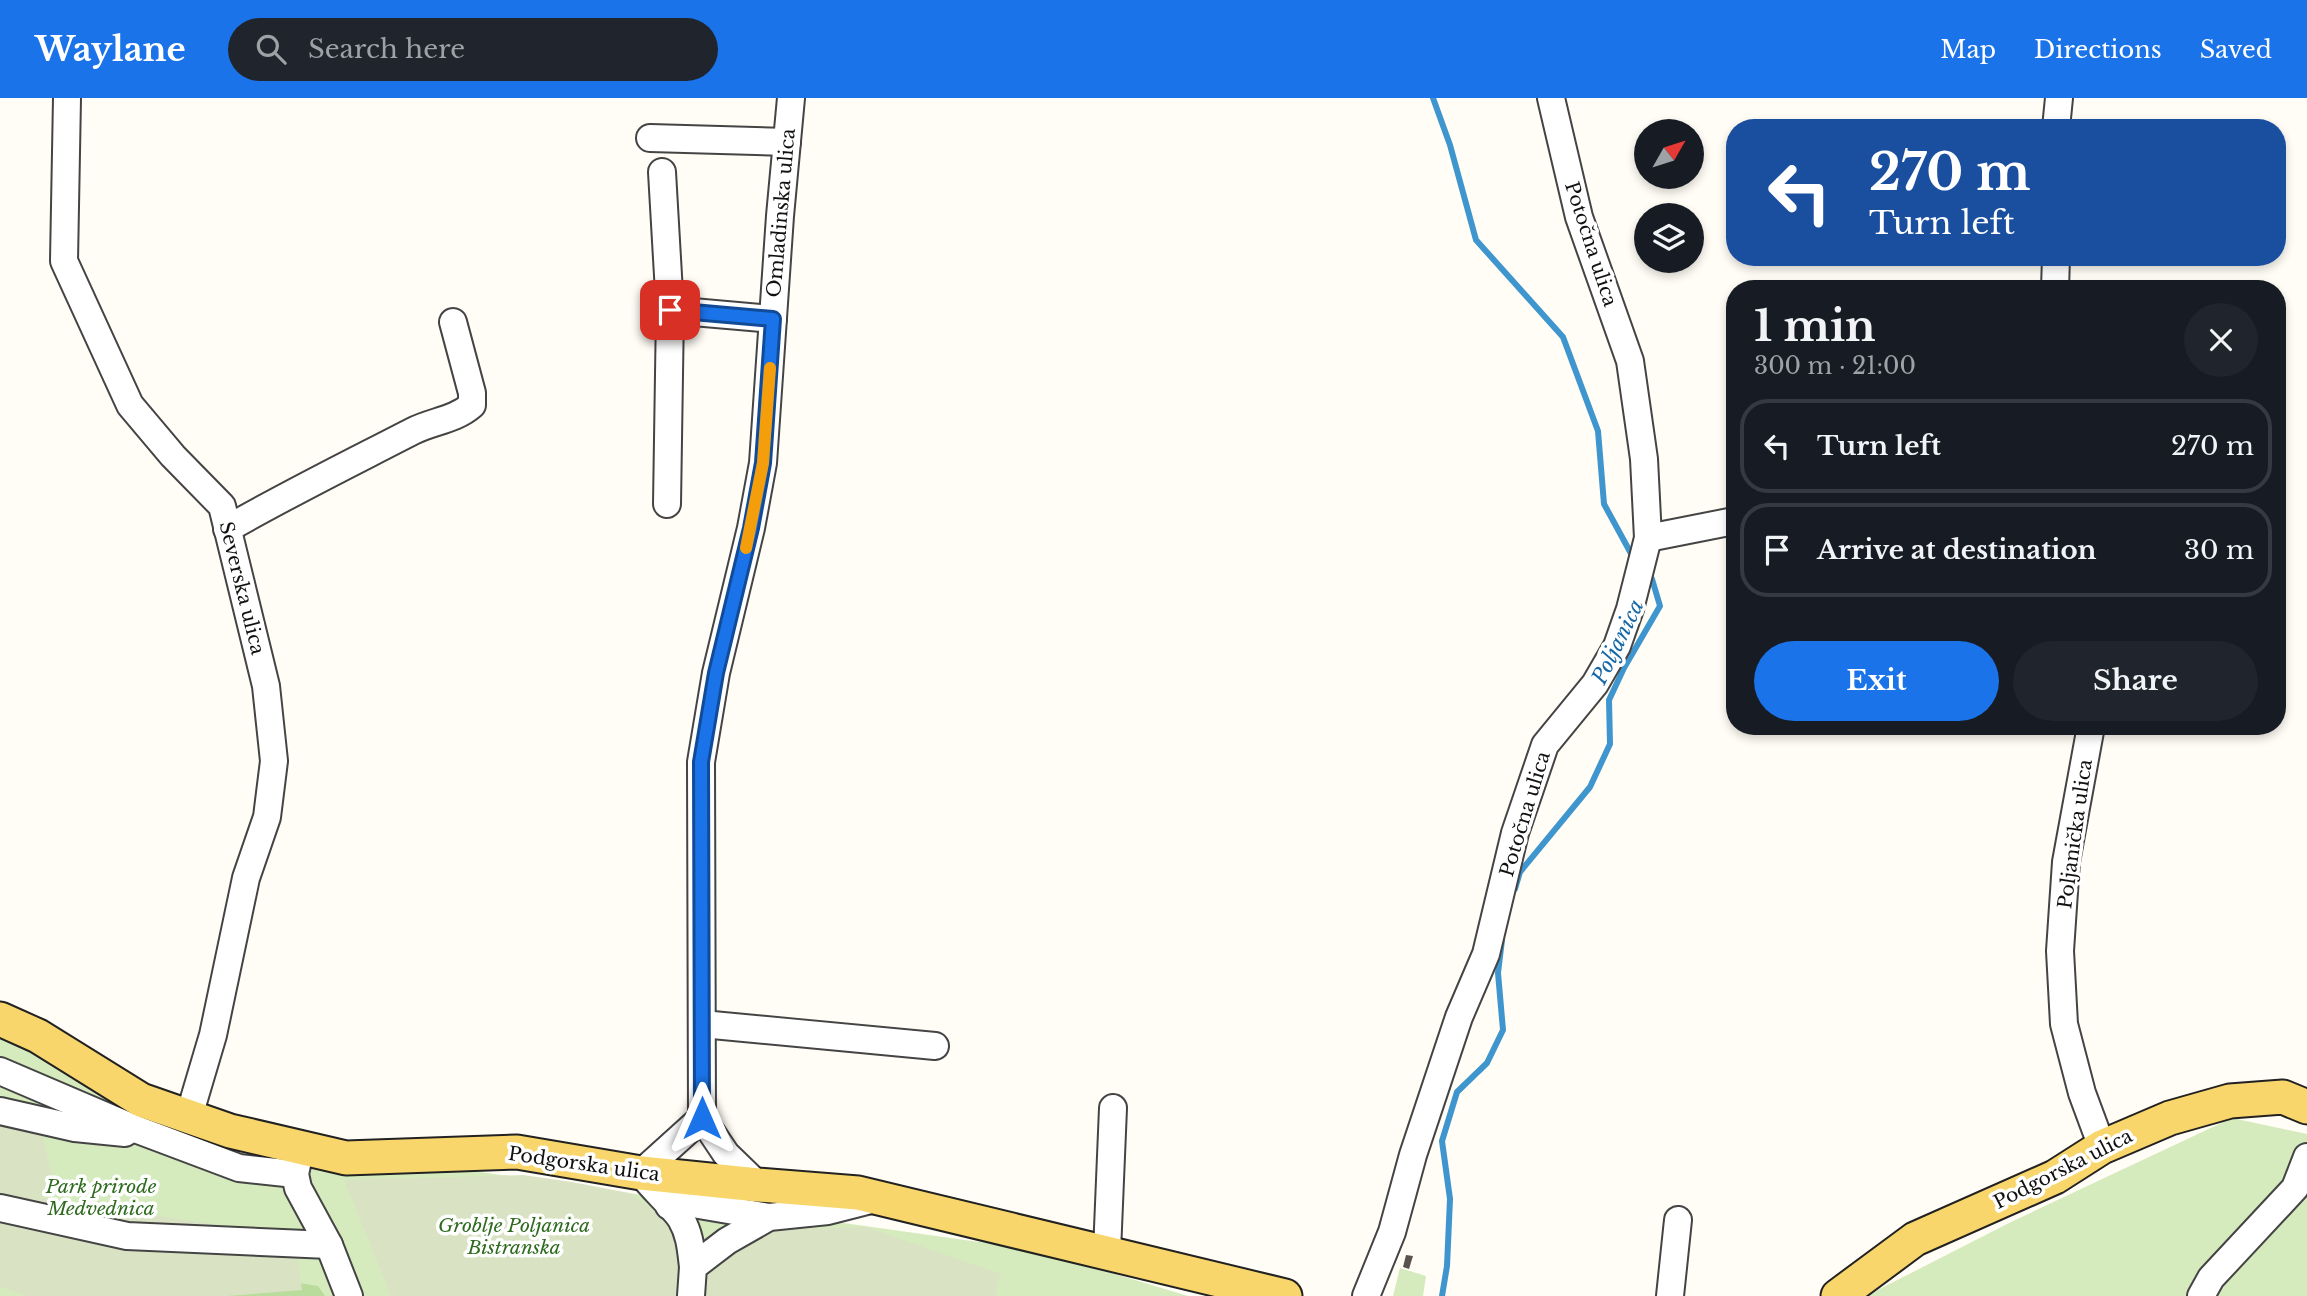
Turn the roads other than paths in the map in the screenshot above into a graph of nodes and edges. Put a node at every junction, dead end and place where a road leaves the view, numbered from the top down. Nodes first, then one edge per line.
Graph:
1 (67, 98) edge
2 (791, 98) edge
3 (1551, 98) edge
4 (2059, 98) edge
5 (2057, 119) edge
6 (650, 138) dead end
7 (787, 142) junction
8 (662, 172) dead end
9 (670, 310) junction
10 (773, 319) junction
11 (453, 322) dead end
12 (667, 504) dead end
13 (1726, 523) edge
14 (228, 529) junction
15 (1646, 545) junction
16 (2089, 735) edge
17 (0, 1019) edge
18 (702, 1024) junction
19 (935, 1046) dead end
20 (0, 1071) edge
21 (2307, 1107) edge
22 (1113, 1108) dead end
23 (1, 1115) edge
24 (189, 1116) junction
25 (702, 1118) junction
26 (138, 1130) junction
27 (2102, 1147) junction
28 (2307, 1157) edge
29 (298, 1160) junction
30 (641, 1173) junction
31 (758, 1185) junction
32 (880, 1198) junction
33 (669, 1206) junction
34 (0, 1208) edge
35 (769, 1217) junction
36 (1678, 1220) dead end
37 (329, 1245) junction
38 (1107, 1252) junction
39 (693, 1267) junction
40 (1848, 1294) edge
41 (349, 1296) edge
42 (691, 1296) edge
43 (1285, 1296) edge
44 (1366, 1296) edge
45 (1670, 1296) edge
46 (2201, 1296) edge

1 - 14 street, Severska ulica
2 - 7 street, Omladinska ulica
3 - 15 street, Potočna ulica
4 - 5 street
6 - 7 street
7 - 10 street, Omladinska ulica
8 - 9 street
9 - 10 street
9 - 12 street
10 - 18 street, Omladinska ulica
11 - 14 street
13 - 15 street
14 - 24 street, Severska ulica
15 - 44 street, Potočna ulica
16 - 27 street, Poljanička ulica
17 - 24 main road, Podgorska ulica
18 - 19 street
18 - 25 street, Omladinska ulica
20 - 26 street
21 - 27 main road, Podgorska ulica
22 - 38 street
23 - 26 street
24 - 29 main road, Podgorska ulica
25 - 30 street
25 - 31 street
26 - 29 street
27 - 40 main road, Podgorska ulica
28 - 46 street
29 - 30 main road, Podgorska ulica
29 - 37 street
30 - 31 main road, Podgorska ulica
30 - 33 street
31 - 32 main road, Podgorska ulica
32 - 35 street
32 - 38 main road, Podgorska ulica
33 - 35 street
33 - 39 street
34 - 37 street
35 - 39 street
36 - 45 street
37 - 41 street
38 - 43 main road, Podgorska ulica
39 - 42 street

